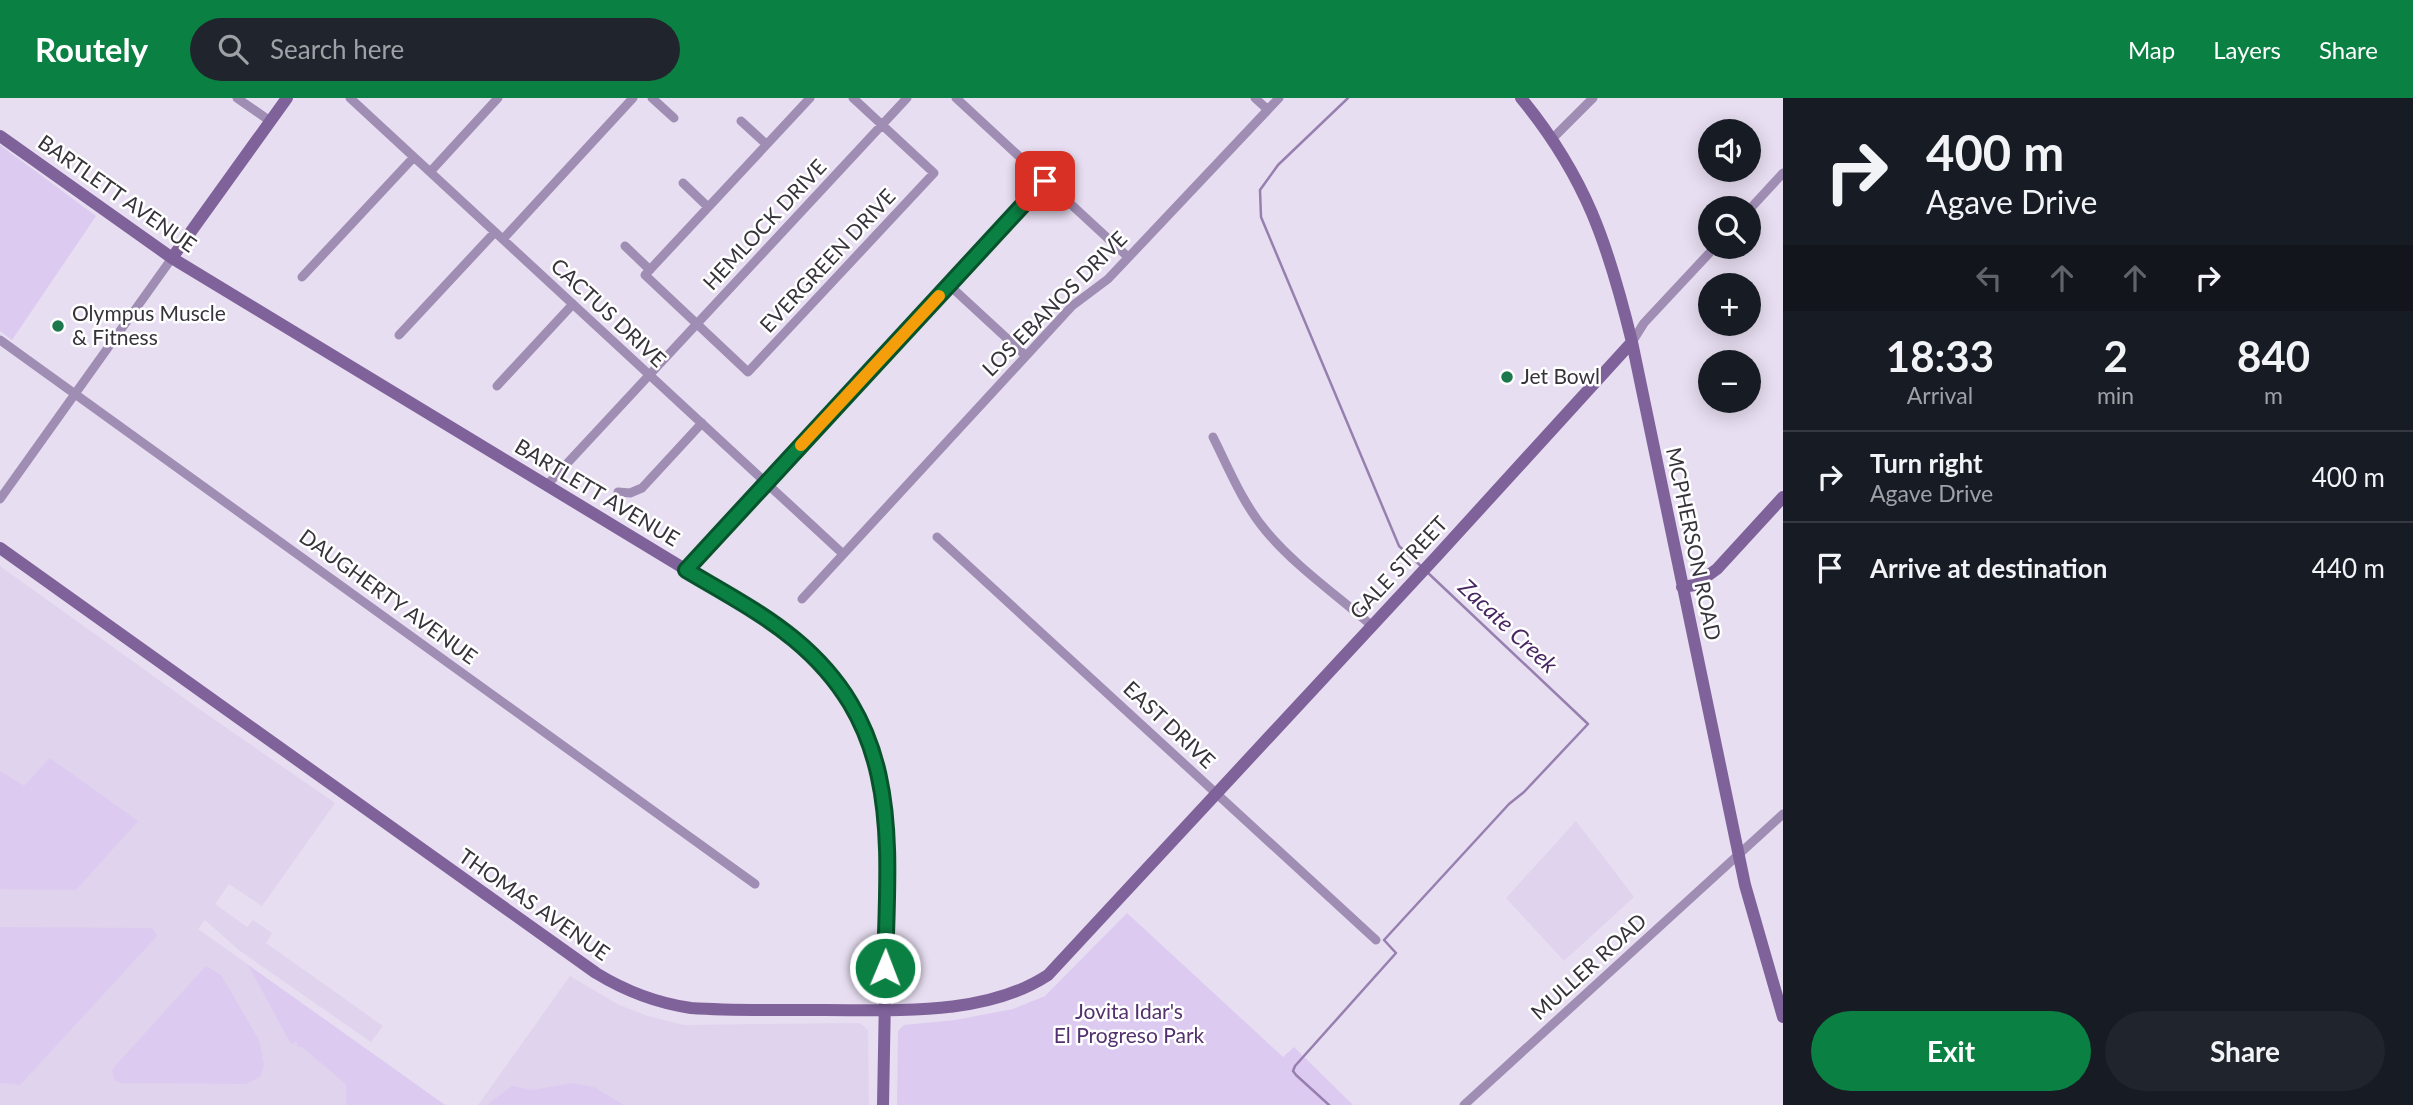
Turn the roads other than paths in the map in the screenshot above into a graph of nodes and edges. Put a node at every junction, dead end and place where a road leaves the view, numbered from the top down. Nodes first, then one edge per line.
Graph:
1 (237, 98) edge
2 (287, 98) edge
3 (350, 98) edge
4 (498, 98) edge
5 (633, 98) edge
6 (652, 98) edge
7 (810, 98) edge
8 (853, 98) edge
9 (907, 98) edge
10 (956, 98) edge
11 (1255, 98) edge
12 (1279, 98) edge
13 (1521, 98) edge
14 (1593, 98) edge
15 (1267, 109) junction
16 (674, 118) dead end
17 (270, 121) junction
18 (741, 121) dead end
19 (882, 124) junction
20 (0, 136) edge
21 (1552, 139) junction
22 (766, 145) junction
23 (414, 157) junction
24 (430, 172) junction
25 (1783, 173) edge
26 (1045, 181) junction
27 (683, 183) dead end
28 (1761, 197) edge
29 (708, 207) junction
30 (495, 232) junction
31 (503, 239) junction
32 (625, 246) dead end
33 (1128, 257) junction
34 (172, 258) junction
35 (1704, 259) edge
36 (648, 273) junction
37 (302, 277) dead end
38 (949, 285) junction
39 (573, 304) junction
40 (697, 324) junction
41 (399, 335) dead end
42 (0, 340) edge
43 (1632, 342) junction
44 (1025, 355) junction
45 (650, 376) junction
46 (497, 386) dead end
47 (75, 394) junction
48 (702, 423) junction
49 (1213, 437) dead end
50 (766, 483) junction
51 (547, 485) junction
52 (618, 492) dead end
53 (1783, 497) edge
54 (0, 499) edge
55 (937, 537) dead end
56 (0, 548) edge
57 (842, 553) junction
58 (686, 570) junction
59 (1682, 587) junction
60 (802, 599) dead end
61 (1372, 625) junction
62 (1217, 793) junction
63 (1783, 814) edge
64 (1738, 855) junction
65 (755, 884) dead end
66 (1107, 912) joint
67 (1376, 940) dead end
68 (1780, 999) edge
69 (884, 1011) junction
70 (1783, 1017) edge
71 (883, 1105) edge
72 (1464, 1105) edge

1 - 17 street
2 - 17 main road
3 - 23 street, CACTUS DRIVE
4 - 24 street
5 - 31 street
6 - 16 street
7 - 22 street
8 - 19 street
9 - 19 street, HEMLOCK DRIVE
10 - 26 street
11 - 15 street
12 - 15 street, LOS EBANOS DRIVE
13 - 21 main road, MCPHERSON ROAD
14 - 21 street
15 - 33 street, LOS EBANOS DRIVE
17 - 34 main road
18 - 22 street
19 - 40 street, HEMLOCK DRIVE
19 - 40 street, EVERGREEN DRIVE
20 - 34 main road, BARTLETT AVENUE
21 - 43 main road, MCPHERSON ROAD
22 - 29 street
23 - 24 street, CACTUS DRIVE
23 - 37 street
24 - 30 street, CACTUS DRIVE
25 - 28 street
26 - 33 street
26 - 38 street
27 - 29 street
29 - 36 street
30 - 31 street, CACTUS DRIVE
30 - 41 street
31 - 39 street, CACTUS DRIVE
32 - 36 street
33 - 44 street, LOS EBANOS DRIVE
34 - 47 street
34 - 51 main road, BARTLETT AVENUE
35 - 43 street, GALE STREET
36 - 40 street
38 - 44 street
38 - 50 street
39 - 45 street, CACTUS DRIVE
39 - 46 street
40 - 45 street, HEMLOCK DRIVE
42 - 47 street, DAUGHERTY AVENUE
43 - 59 main road, MCPHERSON ROAD
43 - 61 main road, GALE STREET
44 - 57 street, LOS EBANOS DRIVE
45 - 48 street, CACTUS DRIVE
45 - 51 street, HEMLOCK DRIVE
47 - 54 street
47 - 65 street, DAUGHERTY AVENUE
48 - 50 street, CACTUS DRIVE
48 - 52 street
49 - 61 street
50 - 57 street, CACTUS DRIVE
50 - 58 street
51 - 58 main road, BARTLETT AVENUE
53 - 59 main road
55 - 62 street, EAST DRIVE
56 - 69 main road, THOMAS AVENUE
57 - 60 street, LOS EBANOS DRIVE
58 - 69 main road, BARTLETT AVENUE
59 - 64 main road, MCPHERSON ROAD
61 - 62 main road, GALE STREET
62 - 66 main road, GALE STREET
62 - 67 street, EAST DRIVE
63 - 64 street, MULLER ROAD
64 - 68 main road, MCPHERSON ROAD
64 - 72 street, MULLER ROAD
66 - 69 main road, THOMAS AVENUE
68 - 70 main road, MCPHERSON ROAD
69 - 71 main road, BARTLETT AVENUE

